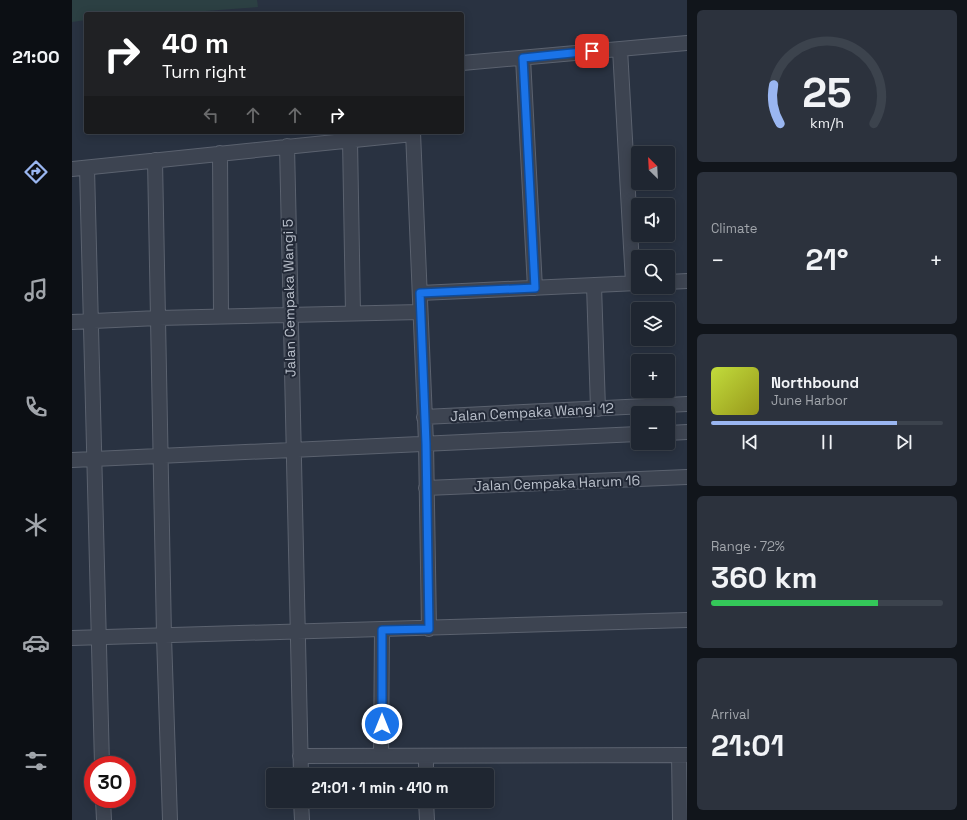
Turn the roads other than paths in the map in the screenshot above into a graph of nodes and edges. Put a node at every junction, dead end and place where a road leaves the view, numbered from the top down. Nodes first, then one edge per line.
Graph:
1 (687, 43) edge
2 (620, 49) junction
3 (523, 58) junction
4 (464, 63) edge
5 (404, 134) edge
6 (413, 134) edge
7 (350, 140) junction
8 (287, 146) junction
9 (220, 153) junction
10 (155, 160) junction
11 (87, 168) junction
12 (72, 169) edge
13 (634, 250) edge
14 (687, 281) edge
15 (675, 282) edge
16 (631, 283) edge
17 (594, 285) junction
18 (535, 288) junction
19 (420, 293) junction
20 (420, 312) junction
21 (353, 313) junction
22 (290, 315) junction
23 (221, 316) junction
24 (158, 318) junction
25 (92, 321) junction
26 (72, 322) edge
27 (687, 404) edge
28 (598, 409) junction
29 (424, 417) junction
30 (687, 432) edge
31 (675, 433) edge
32 (631, 434) edge
33 (426, 444) junction
34 (292, 450) junction
35 (161, 456) junction
36 (95, 459) junction
37 (72, 460) edge
38 (687, 477) edge
39 (426, 488) junction
40 (687, 620) edge
41 (429, 629) junction
42 (382, 630) junction
43 (296, 632) junction
44 (164, 636) junction
45 (72, 638) edge
46 (98, 638) junction
47 (683, 755) edge
48 (102, 756) edge
49 (300, 756) junction
50 (382, 756) junction
51 (426, 756) junction
52 (301, 768) edge
53 (426, 768) edge
54 (103, 808) edge
55 (301, 808) edge
56 (426, 808) edge
57 (104, 820) edge
58 (170, 820) edge
59 (302, 820) edge
60 (427, 820) edge
61 (680, 820) edge

1 - 2 street
2 - 3 street
2 - 13 street
3 - 4 street
3 - 18 street
5 - 7 street
6 - 19 street
7 - 8 street
7 - 21 street
8 - 9 street
8 - 22 street, Jalan Cempaka Wangi 5
9 - 10 street
9 - 23 street
10 - 11 street
10 - 24 street
11 - 12 street
11 - 25 street
14 - 15 street
16 - 17 street
17 - 18 street
17 - 28 street
18 - 19 street
19 - 20 street
20 - 21 street
20 - 29 street
21 - 22 street
22 - 23 street
22 - 34 street, Jalan Cempaka Wangi 5
23 - 24 street
24 - 25 street
24 - 35 street
25 - 26 street
25 - 36 street
27 - 28 street, Jalan Cempaka Wangi 12
28 - 29 street, Jalan Cempaka Wangi 12
29 - 33 street
30 - 31 street
32 - 33 street
33 - 34 street
33 - 39 street
34 - 35 street
34 - 43 street, Jalan Cempaka Wangi 5
35 - 36 street
35 - 44 street
36 - 37 street
36 - 46 street
38 - 39 street, Jalan Cempaka Harum 16
39 - 41 street
40 - 41 street
41 - 42 street
42 - 43 street
42 - 50 street
43 - 44 street
43 - 49 street, Jalan Cempaka Wangi 5
44 - 46 street
44 - 58 street
45 - 46 street
46 - 48 street
47 - 51 street
47 - 61 street
49 - 50 street
49 - 52 street, Jalan Cempaka Wangi 5
50 - 51 street
51 - 53 street
54 - 57 street
55 - 59 street
56 - 60 street

